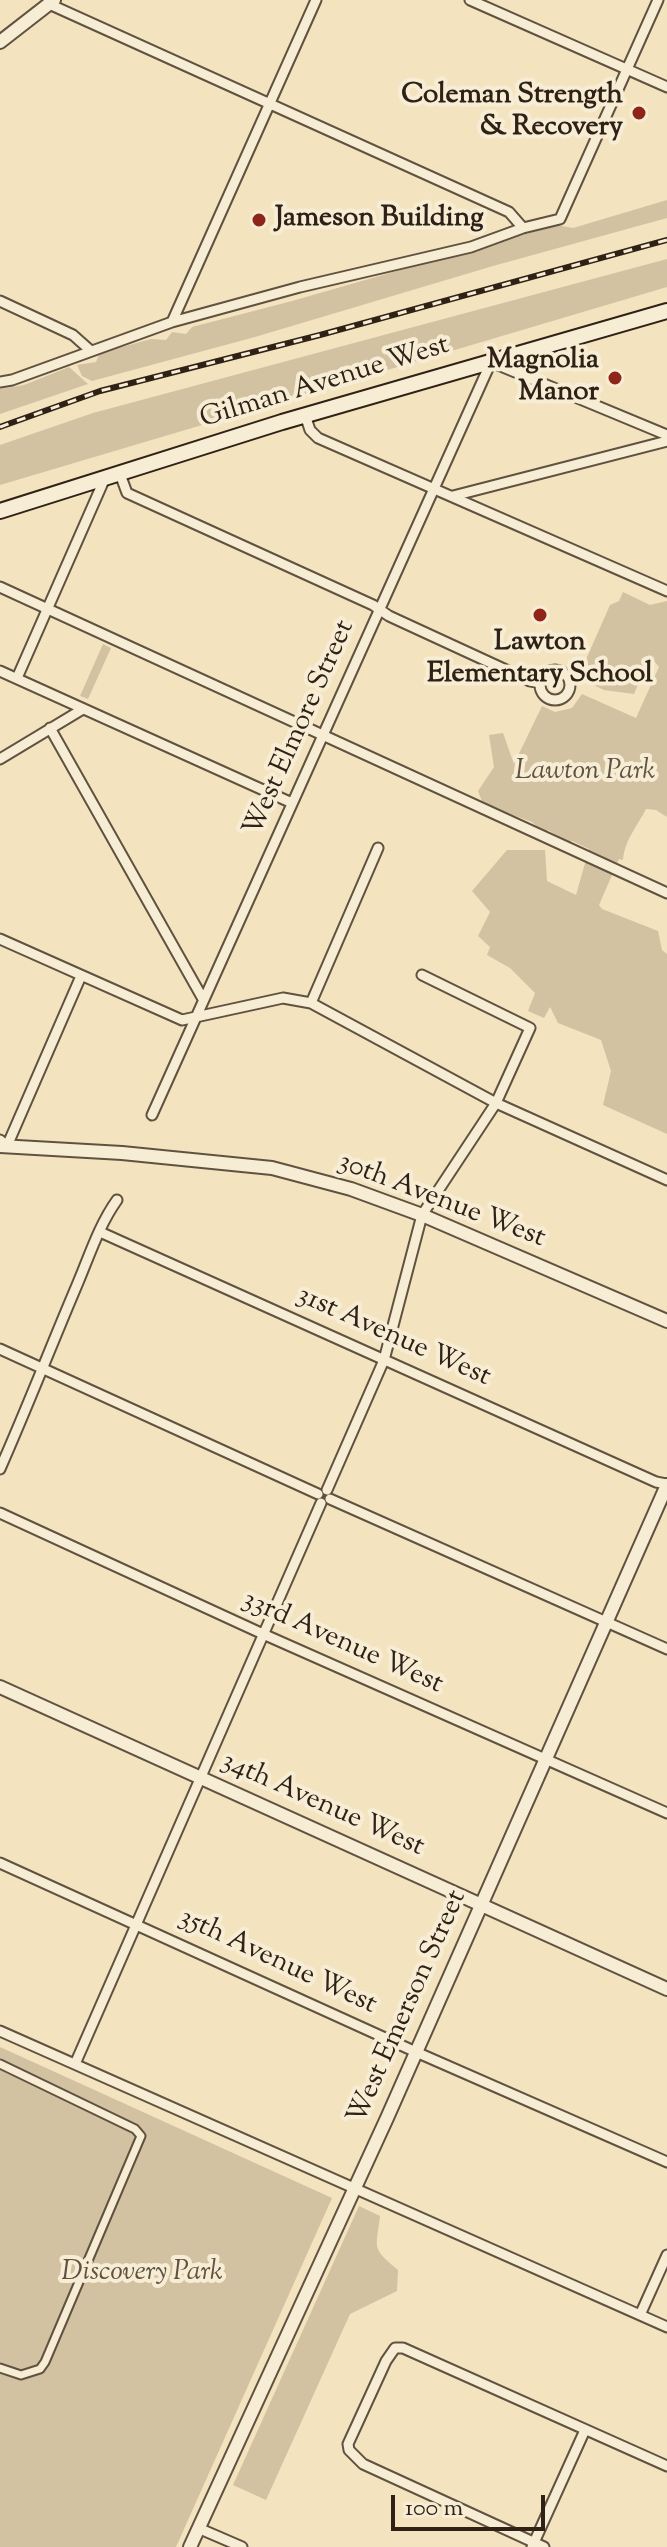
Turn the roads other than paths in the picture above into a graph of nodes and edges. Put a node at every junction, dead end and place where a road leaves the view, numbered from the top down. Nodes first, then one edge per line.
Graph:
1 (316, 0) edge
2 (470, 0) edge
3 (658, 0) edge
4 (51, 2) edge
5 (0, 42) edge
6 (627, 70) junction
7 (667, 87) edge
8 (270, 104) junction
9 (523, 228) junction
10 (0, 301) edge
11 (667, 311) edge
12 (172, 322) junction
13 (91, 351) junction
14 (491, 362) junction
15 (0, 382) edge
16 (305, 415) junction
17 (667, 438) edge
18 (113, 476) junction
19 (435, 489) junction
20 (452, 496) junction
21 (0, 511) edge
22 (0, 587) edge
23 (667, 591) edge
24 (48, 608) junction
25 (380, 610) junction
26 (0, 671) edge
27 (17, 678) junction
28 (540, 683) dead end
29 (83, 709) junction
30 (50, 728) junction
31 (323, 736) junction
32 (0, 759) edge
33 (292, 803) junction
34 (378, 848) dead end
35 (667, 893) edge
36 (0, 939) edge
37 (422, 975) dead end
38 (81, 976) junction
39 (203, 999) junction
40 (311, 1003) junction
41 (195, 1017) junction
42 (496, 1103) junction
43 (152, 1115) dead end
44 (2, 1144) edge
45 (667, 1180) edge
46 (117, 1200) dead end
47 (422, 1215) junction
48 (100, 1232) junction
49 (667, 1321) edge
50 (0, 1349) edge
51 (384, 1360) junction
52 (42, 1368) junction
53 (0, 1469) edge
54 (667, 1484) edge
55 (324, 1496) junction
56 (0, 1513) edge
57 (607, 1622) junction
58 (263, 1634) junction
59 (667, 1649) edge
60 (0, 1687) edge
61 (547, 1759) junction
62 (200, 1778) junction
63 (667, 1813) edge
64 (0, 1863) edge
65 (482, 1905) junction
66 (137, 1923) junction
67 (667, 1989) edge
68 (0, 2031) edge
69 (416, 2052) junction
70 (0, 2064) edge
71 (75, 2064) junction
72 (667, 2162) edge
73 (353, 2189) junction
74 (667, 2255) edge
75 (640, 2315) junction
76 (667, 2327) edge
77 (0, 2368) edge
78 (585, 2430) junction
79 (667, 2466) edge
80 (198, 2528) junction
81 (536, 2546) edge
82 (190, 2547) edge
83 (242, 2547) edge

1 - 8 street
2 - 6 street
3 - 6 street
4 - 5 street
4 - 8 street
6 - 7 street
6 - 9 street
8 - 9 street
8 - 12 street
9 - 12 street
10 - 13 street
11 - 14 main road, Gilman Avenue West
12 - 13 street
13 - 15 street
14 - 16 main road, Gilman Avenue West
14 - 17 street
14 - 19 street, West Elmore Street
16 - 18 main road, Gilman Avenue West
16 - 19 street
17 - 20 street
18 - 21 main road, Gilman Avenue West
18 - 24 street
18 - 25 street
19 - 20 street
19 - 25 street, West Elmore Street
20 - 23 street
22 - 24 street
24 - 27 street
24 - 31 street
25 - 28 street
25 - 31 street, West Elmore Street
26 - 27 street
27 - 29 street
29 - 30 street
29 - 33 street
30 - 32 street
30 - 39 street
31 - 33 street, West Elmore Street
31 - 35 street
33 - 39 street, West Elmore Street
34 - 40 street
36 - 38 street
37 - 42 street
38 - 41 street
38 - 44 street
39 - 41 street, West Elmore Street
40 - 41 street
40 - 42 street
41 - 43 street, West Elmore Street
42 - 45 street
42 - 47 street
44 - 47 street, 30th Avenue West
46 - 48 street
47 - 49 street, 30th Avenue West
47 - 51 street
48 - 51 street, 31st Avenue West
48 - 52 street
50 - 52 street
51 - 54 street, 31st Avenue West
51 - 55 street
52 - 53 street
52 - 55 street
54 - 57 street, West Emerson Street
55 - 57 street
55 - 58 street
56 - 58 street, 33rd Avenue West
57 - 59 street
57 - 61 street, West Emerson Street
58 - 61 street, 33rd Avenue West
58 - 62 street
60 - 62 street, 34th Avenue West
61 - 63 street, 33rd Avenue West
61 - 65 street, West Emerson Street
62 - 65 street, 34th Avenue West
62 - 66 street
64 - 66 street, 35th Avenue West
65 - 67 street, 34th Avenue West
65 - 69 street, West Emerson Street
66 - 69 street, 35th Avenue West
66 - 71 street
68 - 71 street
69 - 72 street, 35th Avenue West
69 - 73 street, West Emerson Street
70 - 77 street
71 - 73 street
73 - 75 street
73 - 80 street, West Emerson Street
74 - 75 street
75 - 76 street
78 - 79 street
78 - 81 street
78 - 81 street
80 - 82 street, West Emerson Street
80 - 83 street

